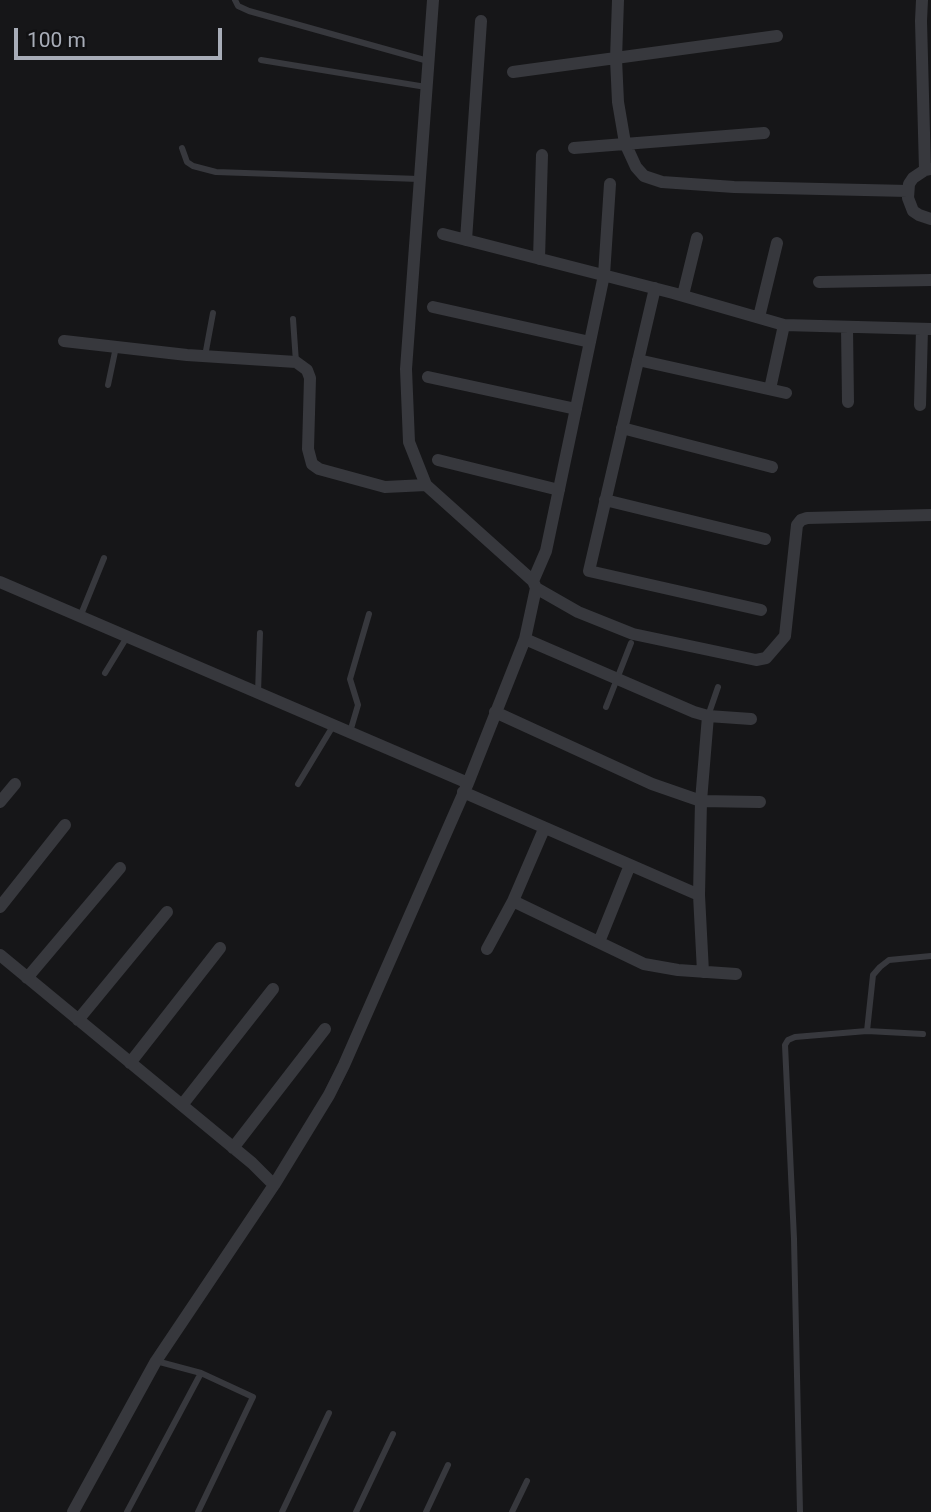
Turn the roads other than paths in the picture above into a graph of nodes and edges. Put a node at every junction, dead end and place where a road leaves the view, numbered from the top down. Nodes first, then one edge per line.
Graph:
1 (236, 0) edge
2 (433, 0) edge
3 (618, 0) edge
4 (922, 0) edge
5 (481, 21) dead end
6 (926, 21) edge
7 (777, 36) dead end
8 (615, 58) junction
9 (261, 60) dead end
10 (428, 61) junction
11 (513, 72) dead end
12 (426, 87) junction
13 (927, 105) edge
14 (764, 133) dead end
15 (625, 144) junction
16 (182, 148) dead end
17 (574, 148) dead end
18 (542, 155) dead end
19 (928, 169) edge
20 (419, 179) junction
21 (610, 184) dead end
22 (908, 191) junction
23 (931, 219) edge
24 (443, 234) dead end
25 (697, 238) dead end
26 (466, 240) junction
27 (777, 243) dead end
28 (539, 258) junction
29 (604, 275) junction
30 (931, 280) edge
31 (819, 282) dead end
32 (655, 288) junction
33 (682, 295) junction
34 (433, 306) dead end
35 (213, 313) dead end
36 (759, 317) junction
37 (293, 319) dead end
38 (784, 325) junction
39 (847, 328) junction
40 (926, 329) edge
41 (64, 341) dead end
42 (590, 342) junction
43 (116, 347) junction
44 (205, 356) junction
45 (638, 360) junction
46 (296, 362) junction
47 (428, 377) dead end
48 (108, 385) dead end
49 (770, 389) junction
50 (786, 393) dead end
51 (848, 401) dead end
52 (920, 405) dead end
53 (576, 409) junction
54 (622, 428) junction
55 (438, 460) dead end
56 (772, 467) dead end
57 (426, 485) junction
58 (559, 490) junction
59 (605, 500) junction
60 (931, 515) edge
61 (765, 539) dead end
62 (104, 558) dead end
63 (0, 582) edge
64 (535, 585) junction
65 (761, 610) dead end
66 (369, 614) dead end
67 (80, 617) junction
68 (260, 633) dead end
69 (127, 637) junction
70 (525, 639) junction
71 (631, 643) dead end
72 (105, 673) dead end
73 (618, 679) junction
74 (718, 687) dead end
75 (258, 693) junction
76 (606, 707) dead end
77 (495, 712) junction
78 (708, 716) junction
79 (751, 719) dead end
80 (333, 726) junction
81 (349, 733) junction
82 (15, 784) dead end
83 (298, 784) dead end
84 (466, 787) junction
85 (701, 801) junction
86 (0, 802) edge
87 (760, 802) dead end
88 (65, 825) dead end
89 (544, 829) junction
90 (630, 865) junction
91 (120, 868) dead end
92 (699, 895) junction
93 (513, 901) junction
94 (0, 907) edge
95 (167, 912) dead end
96 (599, 942) junction
97 (220, 948) dead end
98 (487, 949) dead end
99 (0, 956) edge
100 (931, 956) edge
101 (703, 972) junction
102 (736, 974) dead end
103 (27, 978) junction
104 (273, 989) dead end
105 (78, 1020) junction
106 (325, 1029) dead end
107 (867, 1031) junction
108 (923, 1034) dead end
109 (130, 1063) junction
110 (181, 1105) junction
111 (233, 1148) junction
112 (274, 1185) junction
113 (156, 1361) junction
114 (201, 1373) junction
115 (329, 1413) dead end
116 (393, 1434) dead end
117 (448, 1465) dead end
118 (527, 1481) dead end
119 (73, 1512) edge
120 (127, 1512) edge
121 (198, 1512) edge
122 (282, 1512) edge
123 (356, 1512) edge
124 (426, 1512) edge
125 (512, 1512) edge
126 (800, 1512) edge

1 - 10 lane
2 - 10 street
3 - 8 street
4 - 6 street
5 - 26 street
6 - 13 street
7 - 8 street
8 - 11 street
8 - 15 street
9 - 12 lane
10 - 12 street
12 - 20 street
13 - 19 street
14 - 15 street
15 - 17 street
15 - 22 street
16 - 20 lane
18 - 28 street
19 - 22 street
20 - 57 street
21 - 29 street
22 - 23 street
24 - 26 street
25 - 33 street
26 - 28 street
27 - 36 street
28 - 29 street
29 - 32 street
29 - 42 street
30 - 31 street
32 - 33 street
32 - 45 street
33 - 36 street
34 - 42 street
35 - 44 lane
36 - 38 street
37 - 46 lane
38 - 39 street
38 - 49 street
39 - 40 street
39 - 51 street
40 - 52 street
41 - 43 street
42 - 53 street
43 - 44 street
43 - 48 lane
44 - 46 street
45 - 49 street
45 - 54 street
46 - 57 street
47 - 53 street
49 - 50 street
53 - 58 street
54 - 56 street
54 - 59 street
55 - 58 street
57 - 64 street
58 - 64 street
59 - 61 street
59 - 65 street
60 - 64 street
62 - 67 lane
63 - 67 street
64 - 70 street
66 - 81 lane
67 - 69 street
68 - 75 lane
69 - 72 lane
69 - 75 street
70 - 73 street
70 - 77 street
71 - 73 lane
73 - 76 lane
73 - 78 street
74 - 78 lane
75 - 80 street
77 - 84 street
77 - 85 street
78 - 79 street
78 - 85 street
80 - 81 street
80 - 83 lane
81 - 84 street
82 - 86 street
84 - 89 street
84 - 112 street
85 - 87 street
85 - 92 street
88 - 94 street
89 - 90 street
89 - 93 street
90 - 92 street
90 - 96 street
91 - 103 street
92 - 101 street
93 - 96 street
93 - 98 street
95 - 105 street
96 - 101 street
97 - 109 street
99 - 103 street
100 - 107 lane
101 - 102 street
103 - 105 street
104 - 110 street
105 - 109 street
106 - 111 street
107 - 108 lane
107 - 126 lane
109 - 110 street
110 - 111 street
111 - 112 street
112 - 113 street
113 - 114 lane
113 - 119 street
114 - 120 lane
114 - 121 lane
115 - 122 lane
116 - 123 lane
117 - 124 lane
118 - 125 lane

